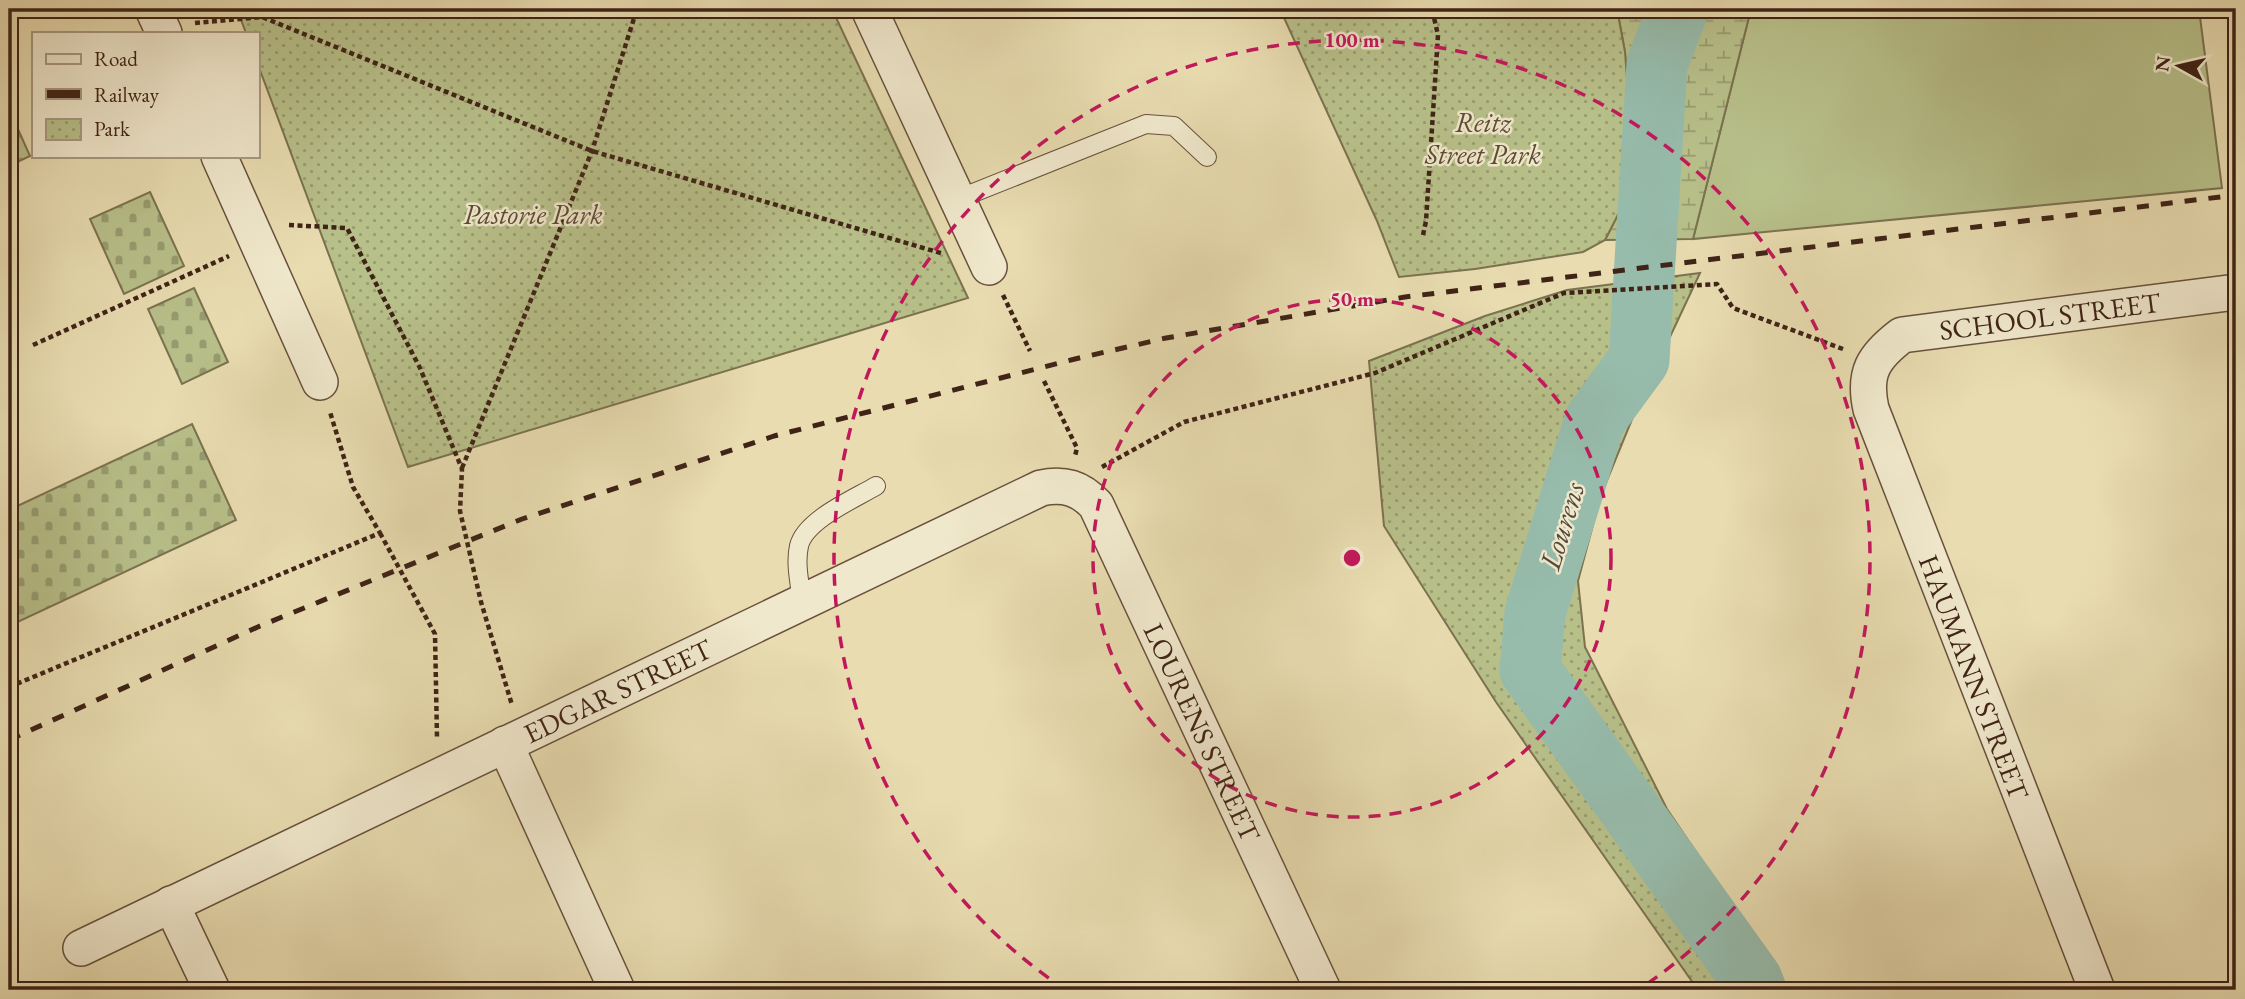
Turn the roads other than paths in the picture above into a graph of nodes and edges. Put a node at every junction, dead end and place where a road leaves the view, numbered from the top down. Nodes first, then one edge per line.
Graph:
1 (869, 9) edge
2 (1207, 157) dead end
3 (220, 158) edge
4 (958, 199) junction
5 (989, 267) road end
6 (2236, 292) edge
7 (1875, 361) joint
8 (320, 382) road end
9 (876, 486) dead end
10 (1067, 486) joint
11 (802, 602) junction
12 (513, 740) junction
13 (171, 904) junction
14 (81, 948) dead end
15 (212, 990) edge
16 (617, 990) edge
17 (1323, 990) edge
18 (2096, 990) edge

1 - 4 street
2 - 4 lane
3 - 8 street
4 - 5 street
6 - 7 street, SCHOOL STREET
7 - 18 street, HAUMANN STREET
9 - 11 lane
10 - 11 street, EDGAR STREET
10 - 17 street, LOURENS STREET
11 - 12 street, EDGAR STREET
12 - 13 street, EDGAR STREET
12 - 16 street
13 - 14 street, EDGAR STREET
13 - 15 street

